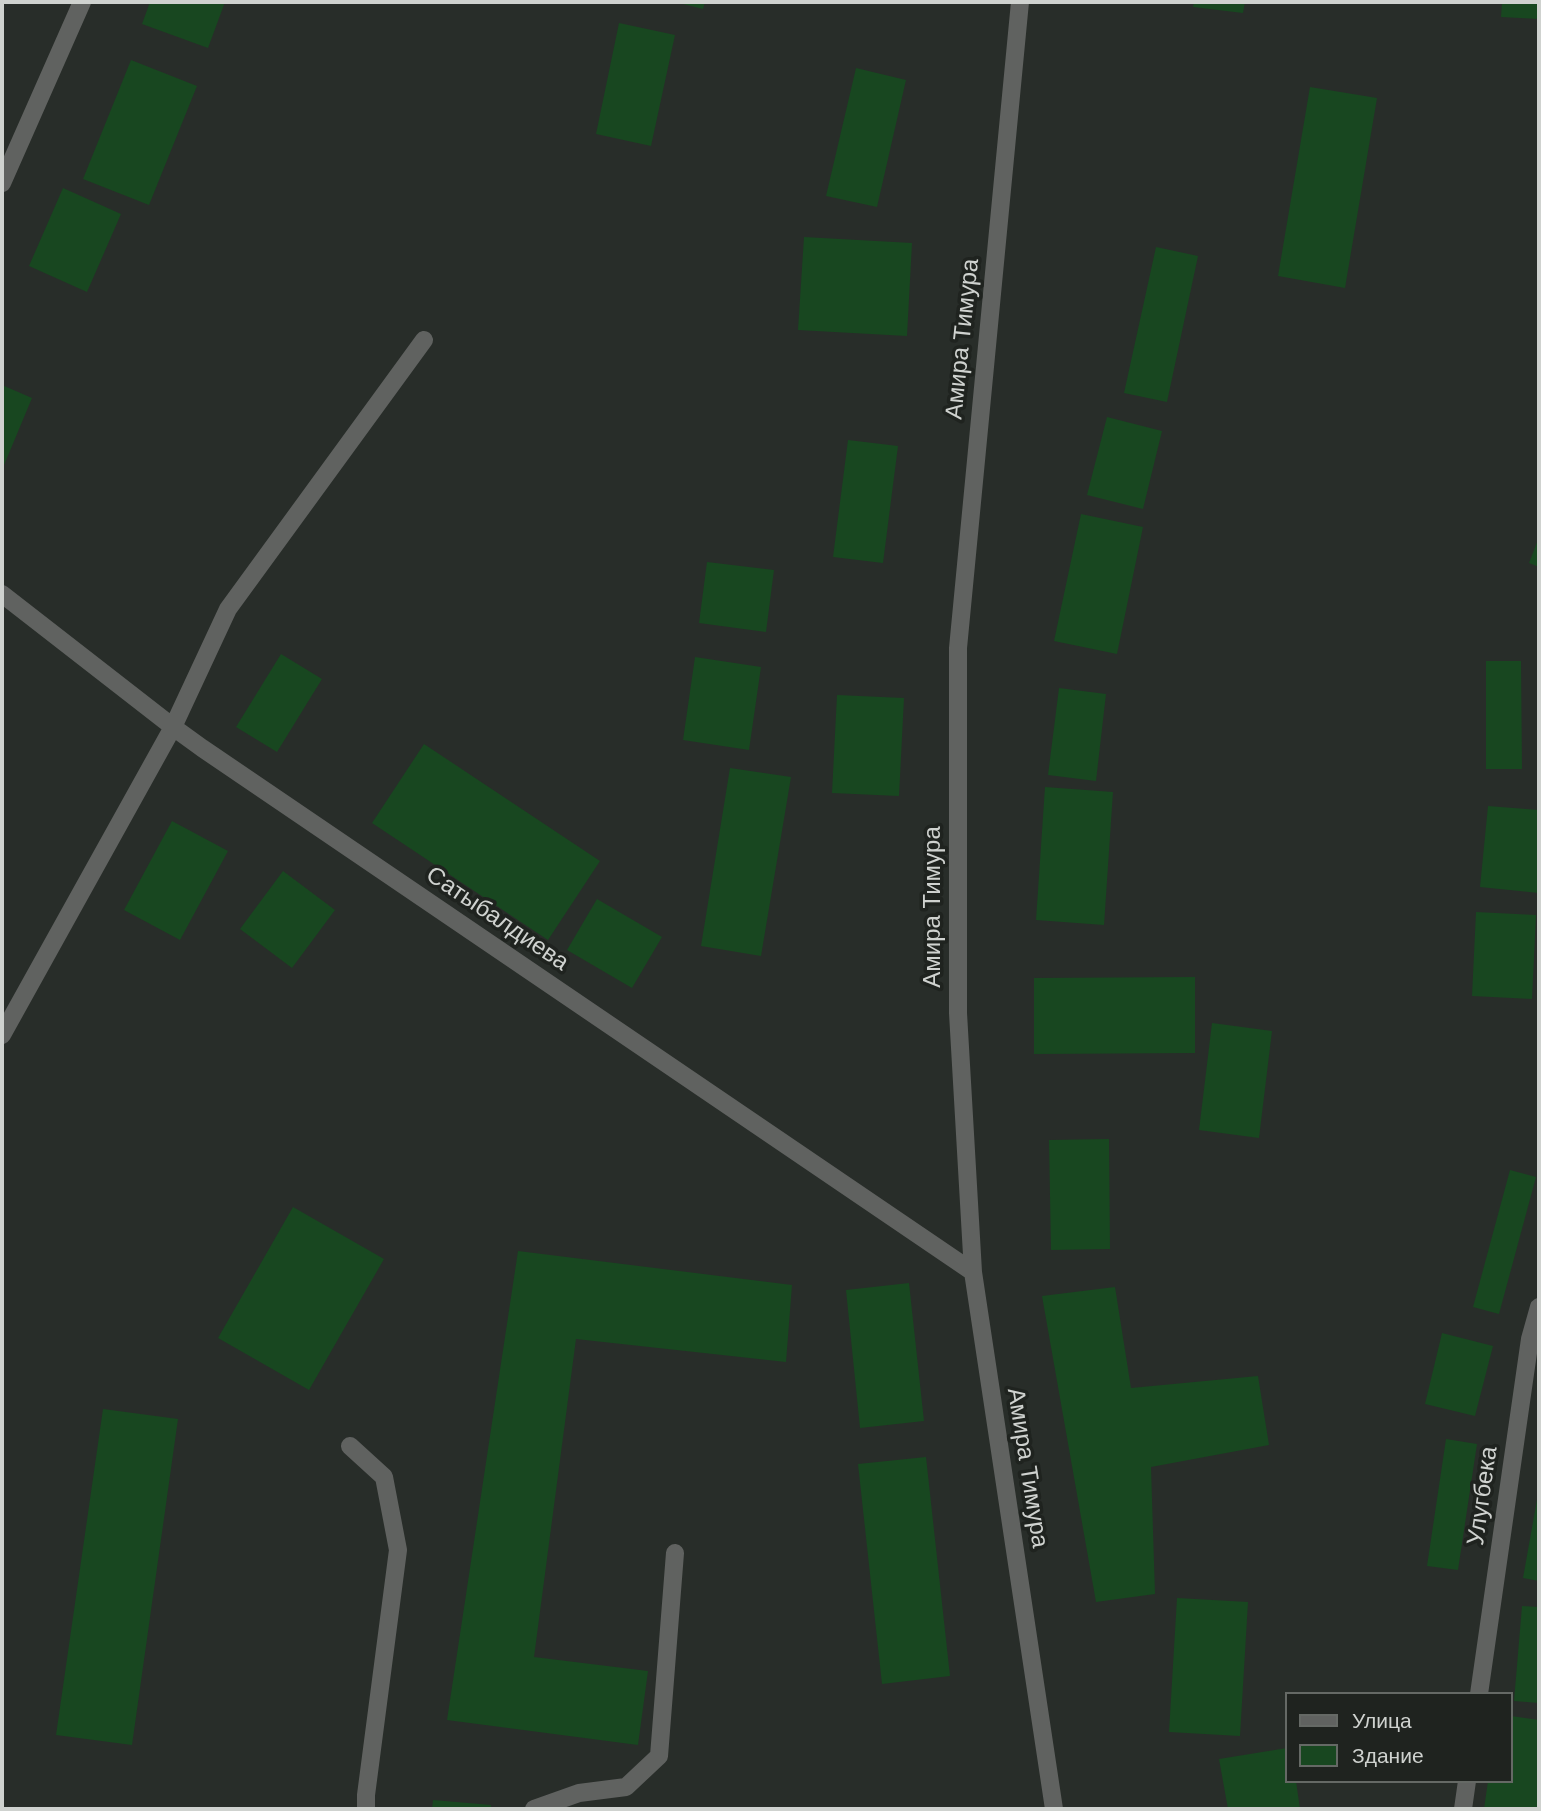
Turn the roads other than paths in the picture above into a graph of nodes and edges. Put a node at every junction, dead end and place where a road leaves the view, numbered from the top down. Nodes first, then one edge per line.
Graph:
1 (82, 2) edge
2 (1020, 2) edge
3 (2, 183) edge
4 (424, 340) dead end
5 (2, 594) edge
6 (173, 727) junction
7 (2, 1035) edge
8 (973, 1272) junction
9 (1539, 1307) edge
10 (350, 1446) dead end
11 (675, 1553) dead end
12 (1479, 1692) edge
13 (1467, 1783) edge
14 (366, 1809) edge
15 (534, 1809) edge
16 (1054, 1809) edge
17 (1463, 1809) edge

1 - 3 street
2 - 8 street, Амира Тимура
4 - 6 street
5 - 6 street, Сатыбалдиева
6 - 7 street
6 - 8 street, Сатыбалдиева
8 - 16 street, Амира Тимура
9 - 12 street, Улугбека
10 - 14 street
11 - 15 street
13 - 17 street

